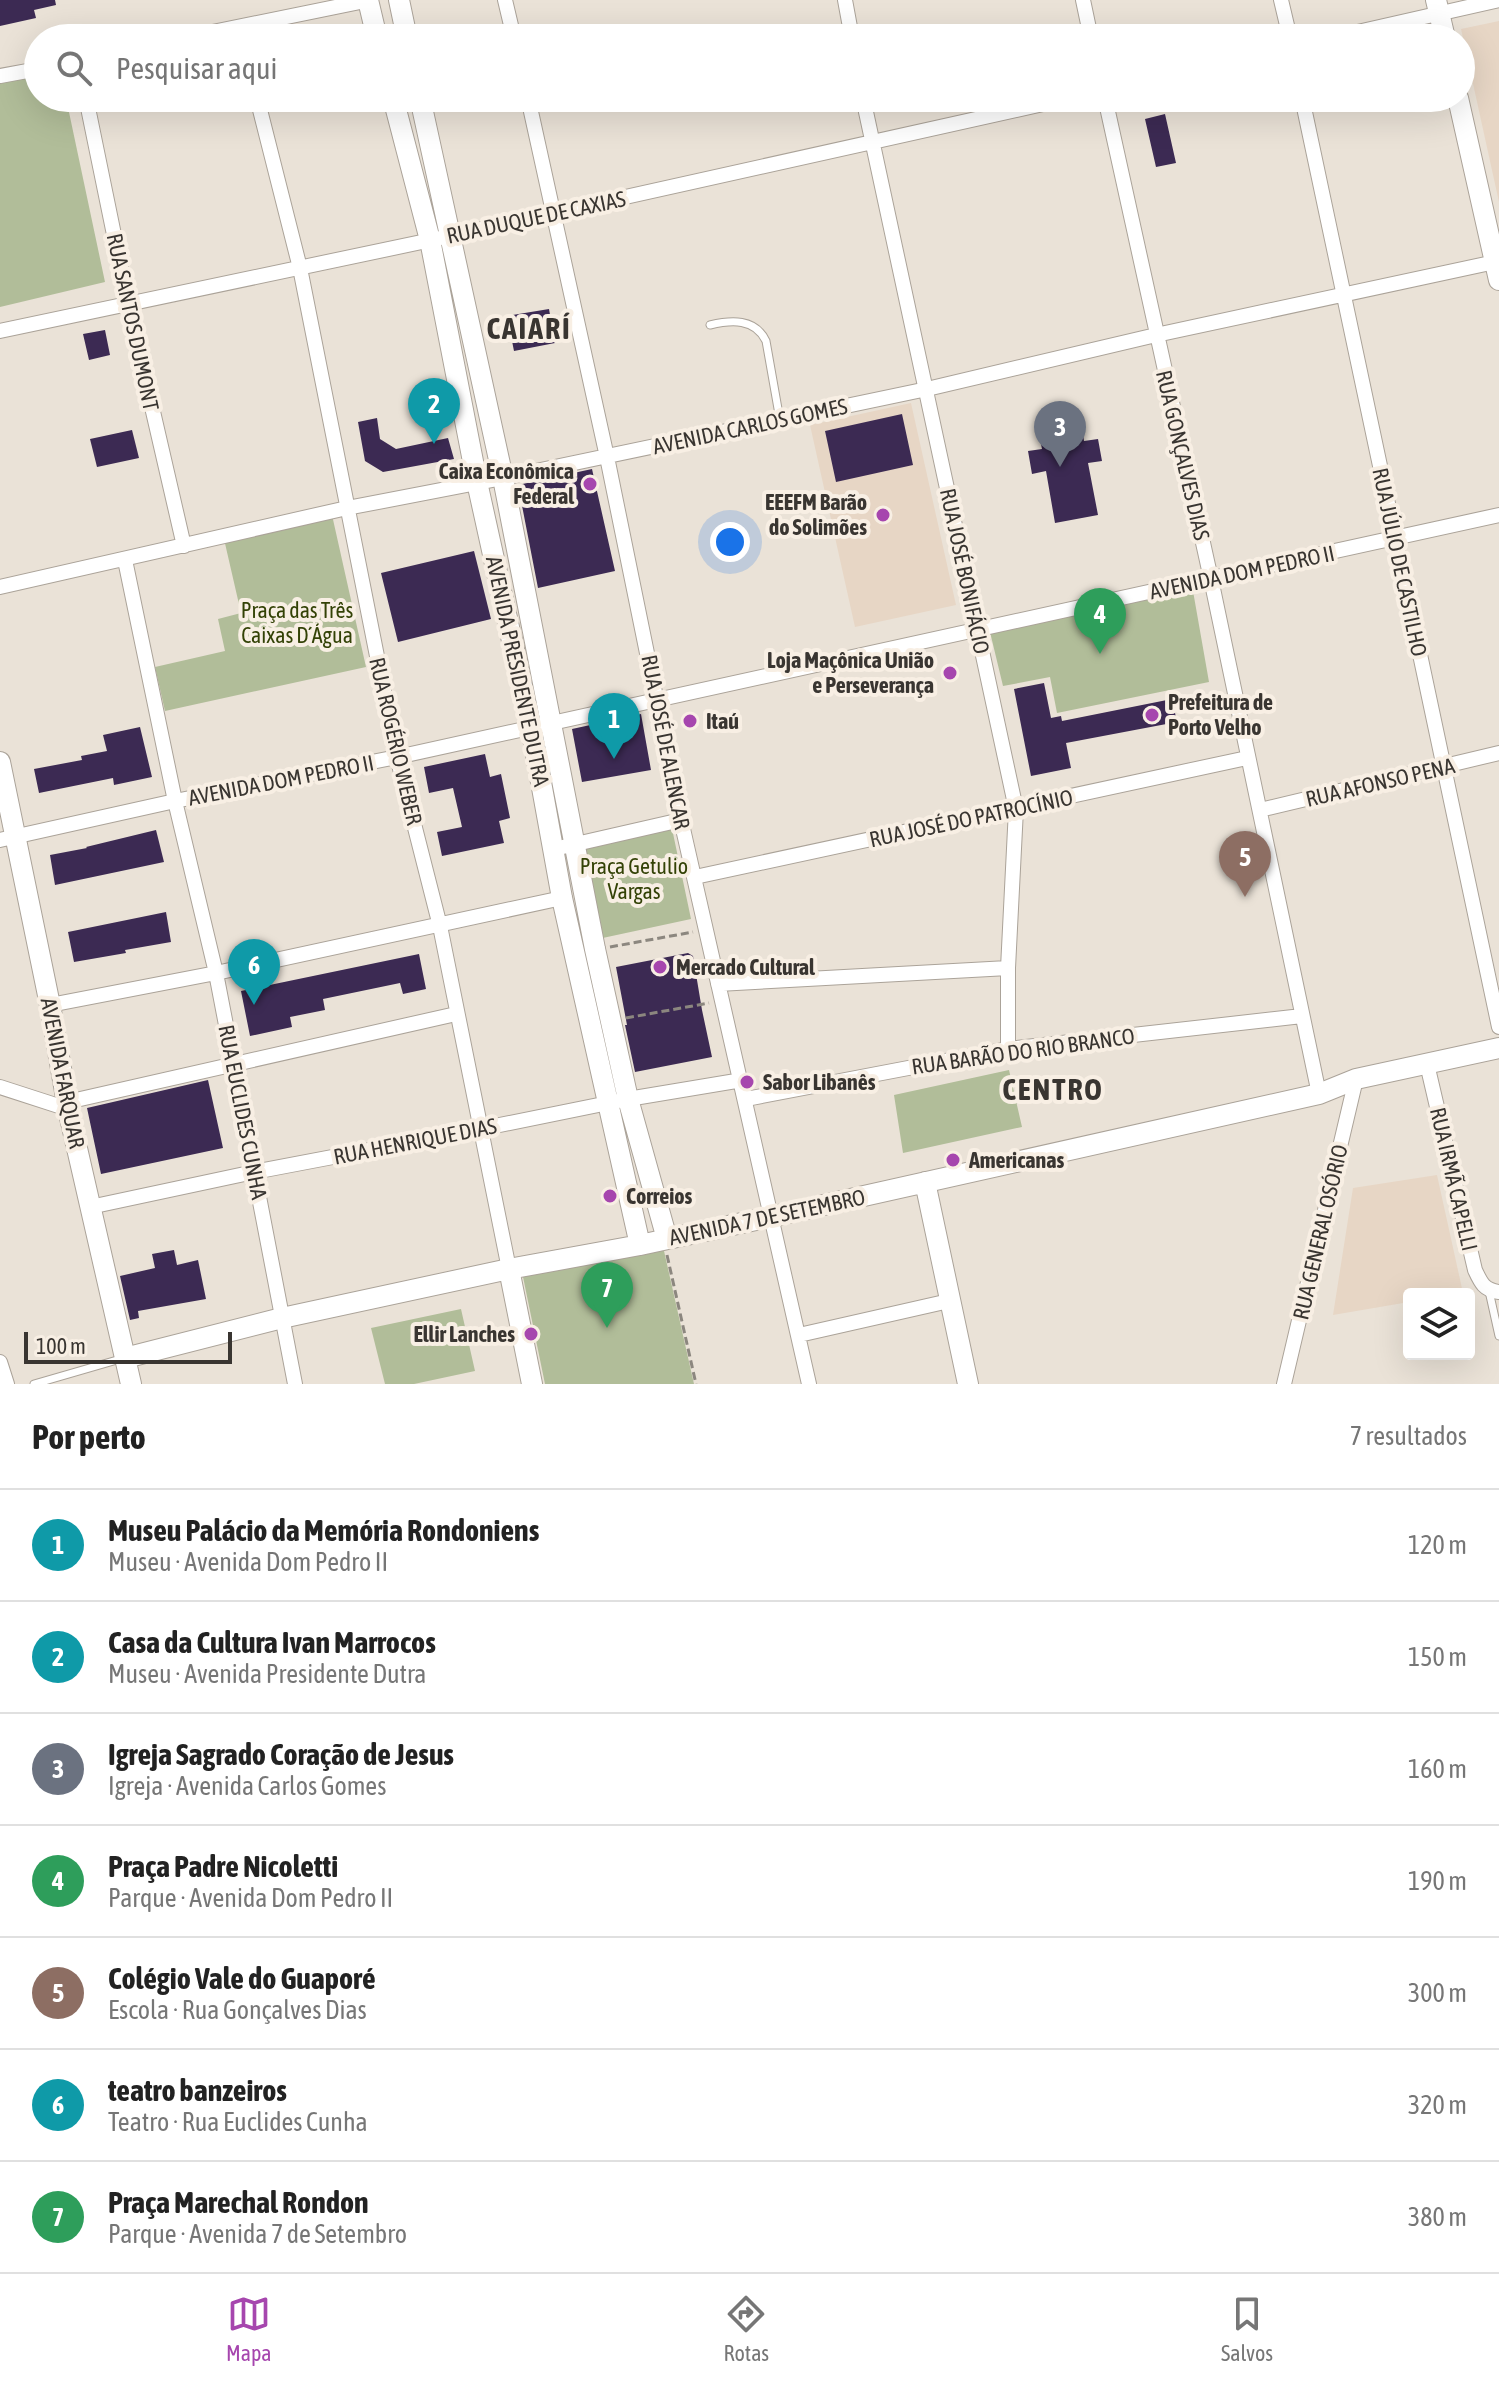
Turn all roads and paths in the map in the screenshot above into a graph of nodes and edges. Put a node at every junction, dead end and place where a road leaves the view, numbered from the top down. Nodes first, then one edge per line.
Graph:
1 (369, 0) edge
2 (399, 0) edge
3 (505, 0) edge
4 (845, 0) edge
5 (1083, 0) edge
6 (1281, 0) edge
7 (1499, 0) edge
8 (1438, 6) edge
9 (272, 24) edge
10 (374, 24) edge
11 (404, 24) edge
12 (511, 24) edge
13 (849, 24) edge
14 (1088, 24) edge
15 (1287, 24) edge
16 (1378, 24) edge
17 (24, 72) edge
18 (0, 76) edge
19 (89, 112) edge
20 (261, 112) edge
21 (397, 112) edge
22 (423, 112) edge
23 (531, 112) edge
24 (866, 112) edge
25 (1007, 112) edge
26 (1108, 112) edge
27 (1305, 112) edge
28 (1461, 112) edge
29 (871, 142) junction
30 (554, 213) junction
31 (450, 236) junction
32 (430, 240) junction
33 (300, 268) junction
34 (1498, 268) edge
35 (1344, 296) junction
36 (128, 303) junction
37 (710, 325) dead end
38 (0, 331) edge
39 (1156, 335) junction
40 (927, 389) junction
41 (780, 420) junction
42 (607, 457) junction
43 (503, 478) junction
44 (477, 482) junction
45 (347, 508) junction
46 (1499, 515) edge
47 (1395, 538) junction
48 (184, 546) junction
49 (125, 560) junction
50 (1211, 579) junction
51 (0, 587) edge
52 (978, 631) junction
53 (658, 700) junction
54 (541, 725) junction
55 (1499, 753) edge
56 (397, 757) junction
57 (1247, 758) junction
58 (0, 762) edge
59 (1444, 767) junction
60 (175, 801) junction
61 (1016, 809) junction
62 (1260, 810) junction
63 (681, 820) junction
64 (8, 838) edge
65 (564, 847) junction
66 (695, 877) junction
67 (562, 898) junction
68 (440, 926) junction
69 (707, 930) junction
70 (595, 949) junction
71 (1008, 968) junction
72 (216, 973) junction
73 (718, 984) junction
74 (722, 1001) junction
75 (50, 1005) junction
76 (456, 1014) junction
77 (1302, 1016) junction
78 (611, 1021) junction
79 (1499, 1027) edge
80 (1499, 1048) edge
81 (1008, 1049) junction
82 (235, 1064) junction
83 (1427, 1064) junction
84 (1356, 1079) junction
85 (742, 1080) junction
86 (0, 1087) edge
87 (1319, 1094) junction
88 (746, 1099) junction
89 (619, 1100) junction
90 (68, 1106) junction
91 (480, 1129) junction
92 (254, 1172) junction
93 (925, 1182) junction
94 (90, 1207) junction
95 (770, 1217) junction
96 (665, 1239) junction
97 (640, 1245) junction
98 (509, 1269) junction
99 (1494, 1291) edge
100 (949, 1301) junction
101 (282, 1318) junction
102 (799, 1335) junction
103 (1499, 1336) edge
104 (125, 1358) junction
105 (0, 1362) edge
106 (7, 1384) edge
107 (34, 1384) edge
108 (131, 1384) edge
109 (295, 1384) edge
110 (532, 1384) edge
111 (696, 1384) edge
112 (809, 1384) edge
113 (968, 1384) edge
114 (1284, 1384) edge

1 - 9 street
1 - 10 street
2 - 11 street
3 - 12 street
4 - 13 street
5 - 14 street
6 - 15 street
7 - 8 street
8 - 16 street
17 - 18 street
19 - 36 street, RUA SANTOS DUMONT
20 - 33 street, RUA ROGÉRIO WEBER
21 - 32 street, AVENIDA PRESIDENTE DUTRA
22 - 31 street, AVENIDA PRESIDENTE DUTRA
23 - 30 street, RUA JOSÉ DE ALENCAR
24 - 29 street, RUA JOSÉ BONIFÁCIO
25 - 29 street, RUA DUQUE DE CAXIAS
26 - 39 street, RUA GONÇALVES DIAS
27 - 35 street, RUA JÚLIO DE CASTILHO
28 - 34 street
29 - 30 street, RUA DUQUE DE CAXIAS
29 - 40 street, RUA JOSÉ BONIFÁCIO
30 - 31 street, RUA DUQUE DE CAXIAS
30 - 42 street, RUA JOSÉ DE ALENCAR
31 - 32 street, RUA DUQUE DE CAXIAS
31 - 43 street, AVENIDA PRESIDENTE DUTRA
32 - 33 street, RUA DUQUE DE CAXIAS
32 - 44 street, AVENIDA PRESIDENTE DUTRA
33 - 36 street, RUA DUQUE DE CAXIAS
33 - 45 street, RUA ROGÉRIO WEBER
34 - 35 street, AVENIDA CARLOS GOMES
35 - 39 street, AVENIDA CARLOS GOMES
35 - 47 street, RUA JÚLIO DE CASTILHO
36 - 38 street, RUA DUQUE DE CAXIAS
36 - 48 street, RUA SANTOS DUMONT
37 - 41 lane
39 - 40 street, AVENIDA CARLOS GOMES
39 - 50 street, RUA GONÇALVES DIAS
40 - 41 street, AVENIDA CARLOS GOMES
40 - 52 street, RUA JOSÉ BONIFÁCIO
41 - 42 street, AVENIDA CARLOS GOMES
42 - 43 street, AVENIDA CARLOS GOMES
42 - 53 street, RUA JOSÉ DE ALENCAR
43 - 44 street, AVENIDA CARLOS GOMES
43 - 54 street, AVENIDA PRESIDENTE DUTRA
44 - 45 street, AVENIDA CARLOS GOMES
44 - 54 street, AVENIDA PRESIDENTE DUTRA
45 - 48 street, AVENIDA CARLOS GOMES
45 - 56 street, RUA ROGÉRIO WEBER
46 - 47 street, AVENIDA DOM PEDRO II
47 - 50 street, AVENIDA DOM PEDRO II
47 - 59 street, RUA JÚLIO DE CASTILHO
48 - 49 street, AVENIDA CARLOS GOMES
49 - 51 street, AVENIDA CARLOS GOMES
49 - 60 street, RUA EUCLIDES CUNHA
50 - 52 street, AVENIDA DOM PEDRO II
50 - 57 street, RUA GONÇALVES DIAS
52 - 53 street, AVENIDA DOM PEDRO II
52 - 61 street, RUA JOSÉ BONIFÁCIO
53 - 54 street, AVENIDA DOM PEDRO II
53 - 63 street, RUA JOSÉ DE ALENCAR
54 - 56 street, AVENIDA DOM PEDRO II
54 - 65 street, AVENIDA PRESIDENTE DUTRA
55 - 59 street, RUA AFONSO PENA
56 - 60 street, AVENIDA DOM PEDRO II
56 - 68 street, RUA ROGÉRIO WEBER
57 - 61 street, RUA JOSÉ DO PATROCÍNIO
57 - 62 street, RUA GONÇALVES DIAS
58 - 64 street, AVENIDA FARQUAR
59 - 62 street, RUA AFONSO PENA
59 - 79 street, RUA JÚLIO DE CASTILHO
60 - 64 street, AVENIDA DOM PEDRO II
60 - 72 street, RUA EUCLIDES CUNHA
61 - 66 street, RUA JOSÉ DO PATROCÍNIO
61 - 71 street, RUA JOSÉ BONIFÁCIO
62 - 77 street, RUA GONÇALVES DIAS
63 - 65 street
63 - 66 street, RUA JOSÉ DE ALENCAR
64 - 75 street, AVENIDA FARQUAR
65 - 67 street, AVENIDA PRESIDENTE DUTRA
65 - 70 street, AVENIDA PRESIDENTE DUTRA
66 - 69 street, RUA JOSÉ DE ALENCAR
67 - 68 street
67 - 89 street, AVENIDA PRESIDENTE DUTRA
68 - 72 street
68 - 76 street, RUA ROGÉRIO WEBER
69 - 70 path
69 - 73 street, RUA JOSÉ DE ALENCAR
70 - 78 street, AVENIDA PRESIDENTE DUTRA
71 - 73 street
71 - 81 street, RUA JOSÉ BONIFÁCIO
72 - 75 street
72 - 82 street, RUA EUCLIDES CUNHA
73 - 74 street, RUA JOSÉ DE ALENCAR
74 - 78 path
74 - 85 street, RUA JOSÉ DE ALENCAR
75 - 90 street, AVENIDA FARQUAR
76 - 82 street
76 - 91 street, RUA ROGÉRIO WEBER
77 - 81 street, RUA BARÃO DO RIO BRANCO
77 - 87 street, RUA GONÇALVES DIAS
78 - 89 street, AVENIDA PRESIDENTE DUTRA
80 - 83 street, AVENIDA 7 DE SETEMBRO
81 - 88 street, RUA BARÃO DO RIO BRANCO
82 - 90 street
82 - 92 street, RUA EUCLIDES CUNHA
83 - 84 street, AVENIDA 7 DE SETEMBRO
83 - 99 street, RUA IRMÃ CAPELLI
84 - 87 street, AVENIDA 7 DE SETEMBRO
84 - 114 street, RUA GENERAL OSÓRIO
85 - 88 street, RUA JOSÉ DE ALENCAR
85 - 89 street, RUA HENRIQUE DIAS
86 - 90 street
87 - 93 street, AVENIDA 7 DE SETEMBRO
88 - 95 street, RUA JOSÉ DE ALENCAR
89 - 91 street, RUA HENRIQUE DIAS
89 - 96 street, AVENIDA PRESIDENTE DUTRA
89 - 97 street, AVENIDA PRESIDENTE DUTRA
90 - 94 street, AVENIDA FARQUAR
91 - 92 street, RUA HENRIQUE DIAS
91 - 98 street, RUA ROGÉRIO WEBER
92 - 94 street, RUA HENRIQUE DIAS
92 - 101 street, RUA EUCLIDES CUNHA
93 - 95 street, AVENIDA 7 DE SETEMBRO
93 - 100 street
94 - 104 street, AVENIDA FARQUAR
95 - 96 street, AVENIDA 7 DE SETEMBRO
95 - 102 street, RUA JOSÉ DE ALENCAR
96 - 97 street, AVENIDA 7 DE SETEMBRO
96 - 111 path
97 - 98 street, AVENIDA 7 DE SETEMBRO
98 - 101 street, AVENIDA 7 DE SETEMBRO
98 - 110 street, RUA ROGÉRIO WEBER
99 - 103 lane
100 - 102 street
100 - 113 street
101 - 104 street, AVENIDA 7 DE SETEMBRO
101 - 109 street, RUA EUCLIDES CUNHA
102 - 112 street, RUA JOSÉ DE ALENCAR
104 - 107 lane, AVENIDA 7 DE SETEMBRO
104 - 108 street, AVENIDA FARQUAR
105 - 106 street

